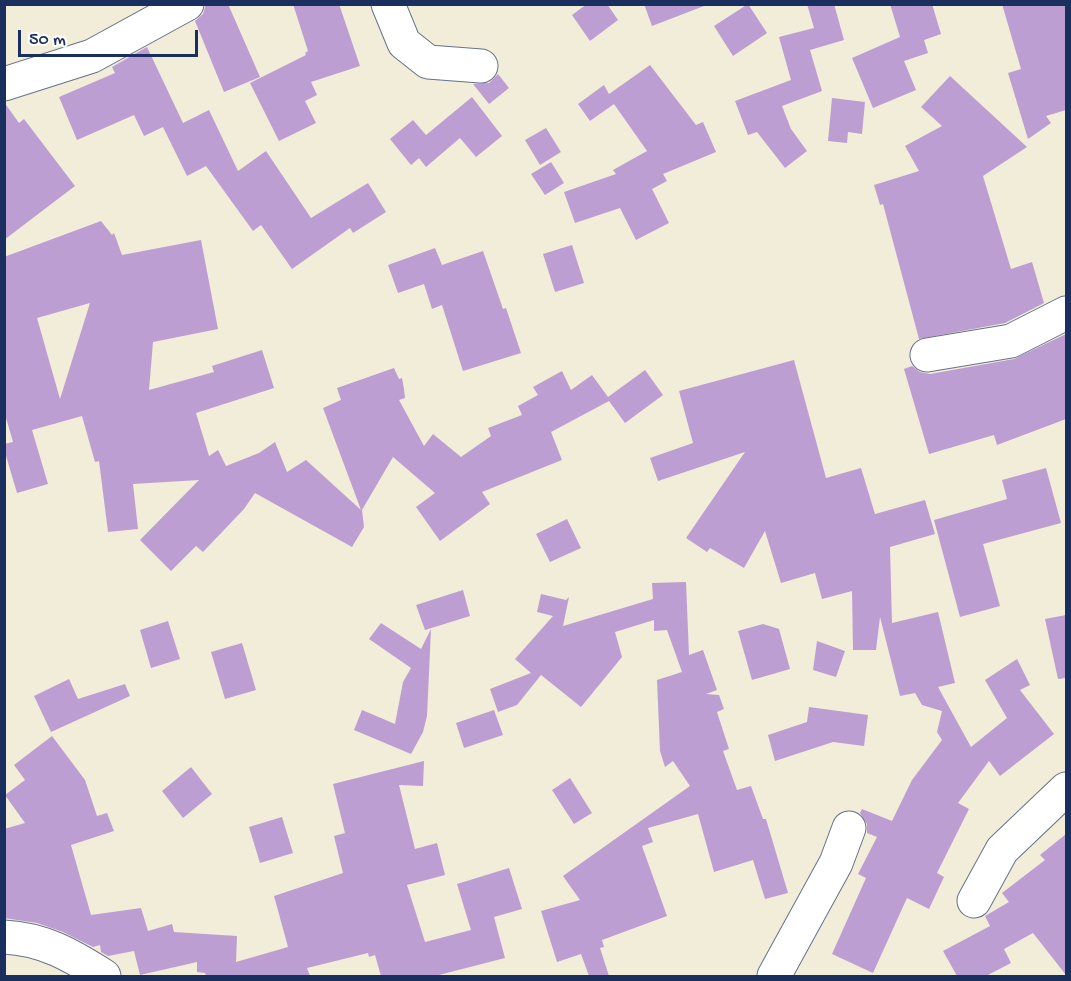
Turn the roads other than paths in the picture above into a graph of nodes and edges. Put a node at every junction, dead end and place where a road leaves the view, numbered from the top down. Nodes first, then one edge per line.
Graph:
1 (187, 4) edge
2 (388, 4) edge
3 (481, 66) dead end
4 (4, 84) edge
5 (1066, 313) edge
6 (927, 355) dead end
7 (1066, 789) edge
8 (849, 828) dead end
9 (974, 901) dead end
10 (4, 937) edge
11 (104, 976) edge
12 (774, 976) edge

1 - 4 street
2 - 3 street
5 - 6 street
7 - 9 street
8 - 12 street
10 - 11 street

